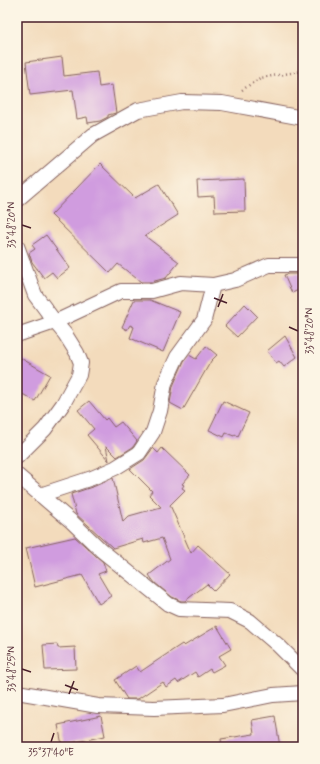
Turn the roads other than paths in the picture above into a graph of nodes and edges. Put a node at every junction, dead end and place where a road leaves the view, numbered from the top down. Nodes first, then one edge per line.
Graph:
1 (303, 118) edge
2 (17, 200) edge
3 (17, 246) edge
4 (303, 265) edge
5 (213, 285) junction
6 (55, 322) junction
7 (17, 335) edge
8 (17, 457) edge
9 (17, 475) edge
10 (40, 495) junction
11 (303, 670) edge
12 (17, 692) edge
13 (303, 693) edge

1 - 2 street
3 - 6 street
4 - 5 street
5 - 6 street
5 - 10 street
6 - 7 street
6 - 8 street
9 - 10 street
10 - 11 street
12 - 13 street

